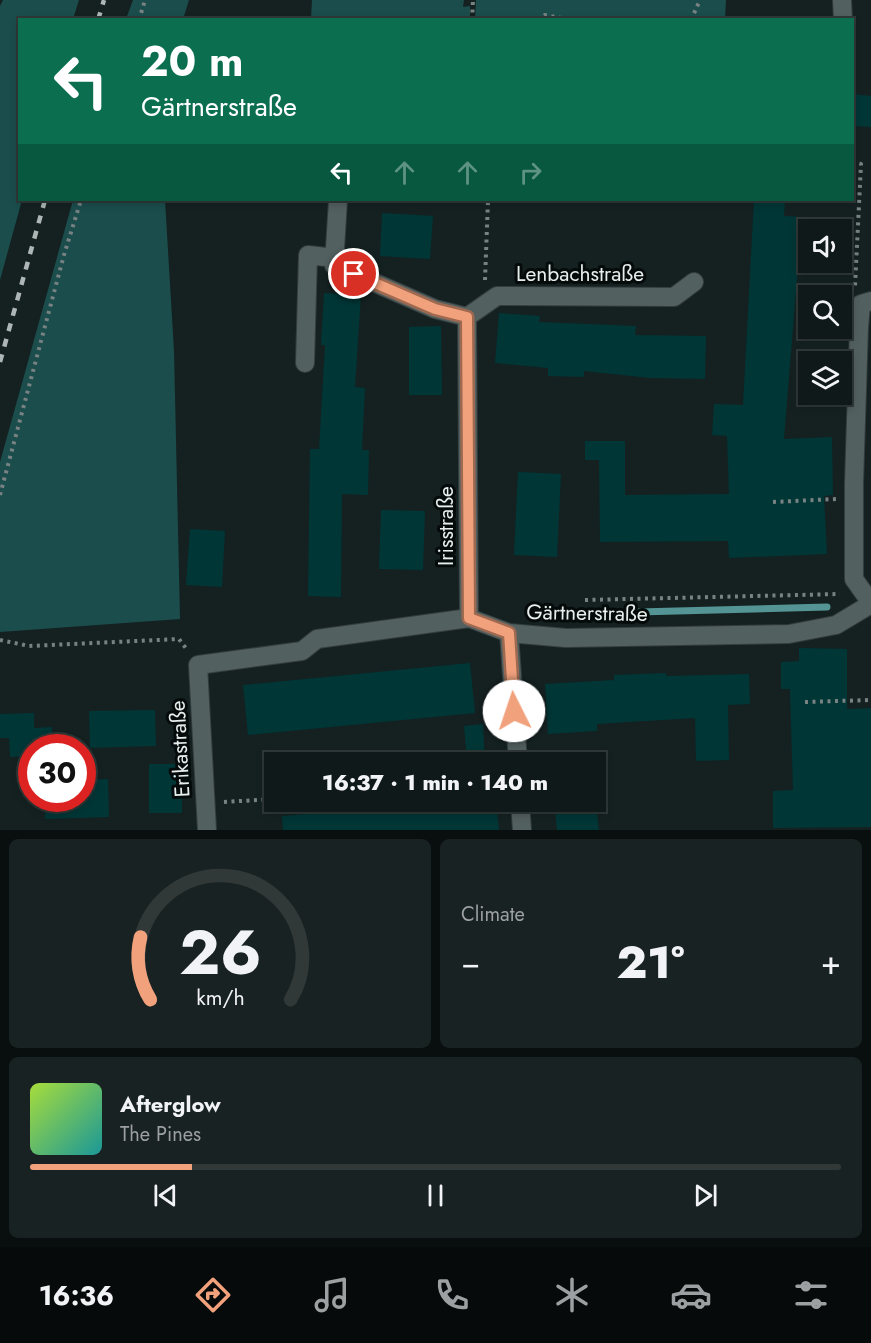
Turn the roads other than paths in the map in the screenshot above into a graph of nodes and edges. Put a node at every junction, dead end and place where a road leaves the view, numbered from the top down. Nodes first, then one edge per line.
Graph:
1 (842, 0) edge
2 (843, 18) edge
3 (338, 201) edge
4 (334, 258) junction
5 (694, 282) dead end
6 (866, 303) edge
7 (467, 317) junction
8 (305, 363) dead end
9 (860, 488) edge
10 (869, 600) edge
11 (469, 618) junction
12 (509, 633) junction
13 (198, 665) joint
14 (517, 752) edge
15 (521, 812) edge
16 (207, 830) edge
17 (522, 830) edge

1 - 2 street
3 - 4 street
4 - 7 street
4 - 8 street
5 - 7 street, Lenbachstraße
6 - 9 street
7 - 11 street, Irisstraße
9 - 10 street
10 - 12 street, Gärtnerstraße
11 - 12 street, Gärtnerstraße
11 - 13 street, Gärtnerstraße
12 - 14 street
13 - 16 street, Erikastraße
15 - 17 street

